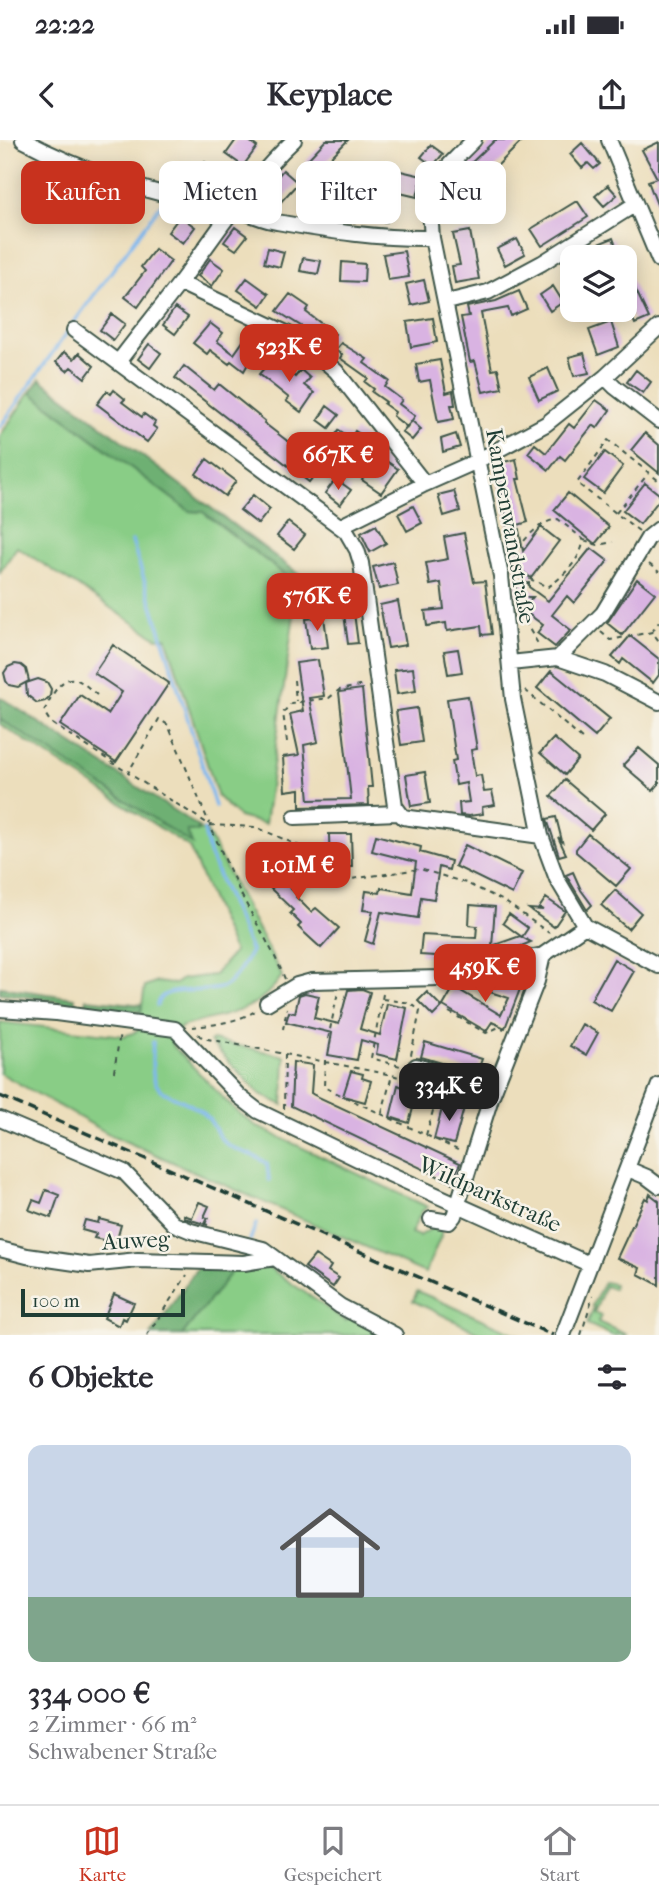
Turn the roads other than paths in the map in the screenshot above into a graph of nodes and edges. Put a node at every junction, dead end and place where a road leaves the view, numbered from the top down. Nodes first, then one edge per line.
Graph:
1 (23, 140) edge
2 (294, 140) edge
3 (474, 140) edge
4 (609, 140) edge
5 (271, 161) edge
6 (159, 194) edge
7 (635, 205) junction
8 (282, 223) edge
9 (222, 224) edge
10 (432, 238) junction
11 (659, 260) edge
12 (180, 283) junction
13 (447, 302) junction
14 (659, 327) edge
15 (74, 330) dead end
16 (119, 361) junction
17 (605, 377) junction
18 (659, 421) edge
19 (477, 461) junction
20 (425, 484) junction
21 (341, 526) junction
22 (654, 534) edge
23 (551, 659) junction
24 (510, 663) junction
25 (659, 702) edge
26 (398, 813) junction
27 (295, 817) dead end
28 (541, 836) junction
29 (584, 926) junction
30 (543, 955) junction
31 (659, 966) edge
32 (267, 1003) road end
33 (0, 1009) edge
34 (412, 1067) road end
35 (659, 1085) edge
36 (495, 1088) junction
37 (0, 1119) edge
38 (628, 1170) junction
39 (659, 1185) edge
40 (457, 1204) junction
41 (431, 1219) dead end
42 (0, 1249) edge
43 (275, 1258) junction
44 (589, 1264) junction
45 (394, 1335) edge
46 (563, 1335) edge

1 - 6 street
2 - 5 street
3 - 10 street, Kampenwandstraße
4 - 7 street
7 - 11 street
7 - 13 street
8 - 10 street
9 - 12 street
10 - 13 street, Kampenwandstraße
12 - 16 street
12 - 20 street
13 - 19 street, Kampenwandstraße
14 - 17 street
15 - 16 street
16 - 21 street
17 - 18 street
17 - 19 street
19 - 20 street
19 - 24 street, Kampenwandstraße
20 - 21 street
21 - 26 street
22 - 23 street
23 - 24 street
23 - 25 street
24 - 28 street, Kampenwandstraße
26 - 27 street
26 - 28 street
28 - 29 street, Kampenwandstraße
29 - 30 street
29 - 31 street
30 - 32 street
30 - 36 street
33 - 40 street, Wildparkstraße
34 - 36 street
35 - 38 street
36 - 40 street
37 - 43 street
38 - 39 street
38 - 44 street
40 - 41 street
40 - 44 street, Wildparkstraße
42 - 43 street, Auweg
43 - 45 street
44 - 46 street

